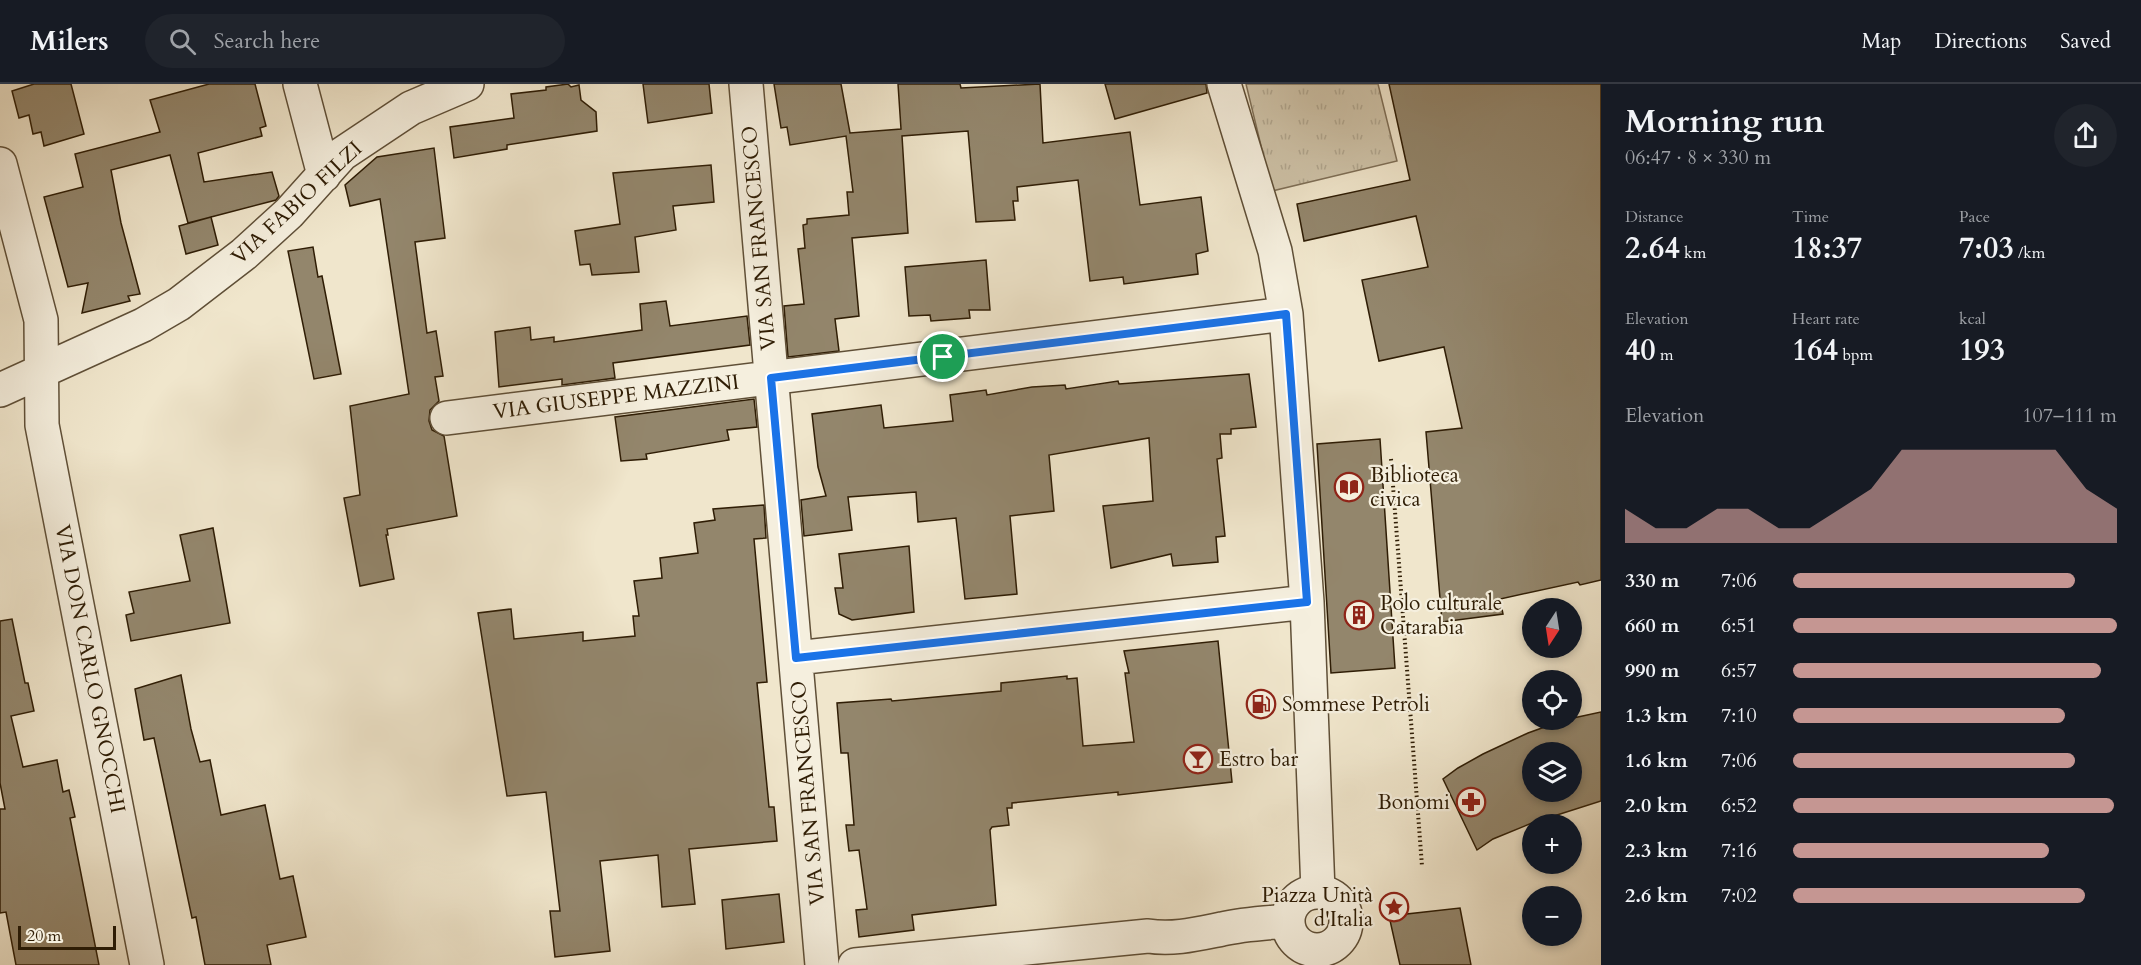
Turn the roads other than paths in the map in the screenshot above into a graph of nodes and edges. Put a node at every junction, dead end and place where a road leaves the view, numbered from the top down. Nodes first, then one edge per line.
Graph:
1 (300, 84) edge
2 (467, 84) edge
3 (746, 84) edge
4 (1224, 84) edge
5 (0, 164) edge
6 (324, 175) junction
7 (1286, 314) junction
8 (42, 372) junction
9 (771, 378) junction
10 (0, 390) edge
11 (447, 418) dead end
12 (1307, 602) junction
13 (796, 658) junction
14 (1318, 892) junction
15 (1288, 921) junction
16 (1315, 958) edge
17 (147, 965) edge
18 (822, 965) edge
19 (855, 965) edge

1 - 6 street
2 - 6 street, VIA FABIO FILZI
3 - 9 street, VIA SAN FRANCESCO
4 - 7 street
5 - 8 street, VIA DON CARLO GNOCCHI
6 - 8 street, VIA FABIO FILZI
7 - 9 street, VIA GIUSEPPE MAZZINI
7 - 12 street
8 - 10 street, VIA FABIO FILZI
8 - 17 street, VIA DON CARLO GNOCCHI
9 - 11 street, VIA GIUSEPPE MAZZINI
9 - 13 street, VIA SAN FRANCESCO
12 - 13 street
12 - 14 street
13 - 18 street, VIA SAN FRANCESCO
14 - 15 street
14 - 16 street
15 - 16 street
15 - 19 street

